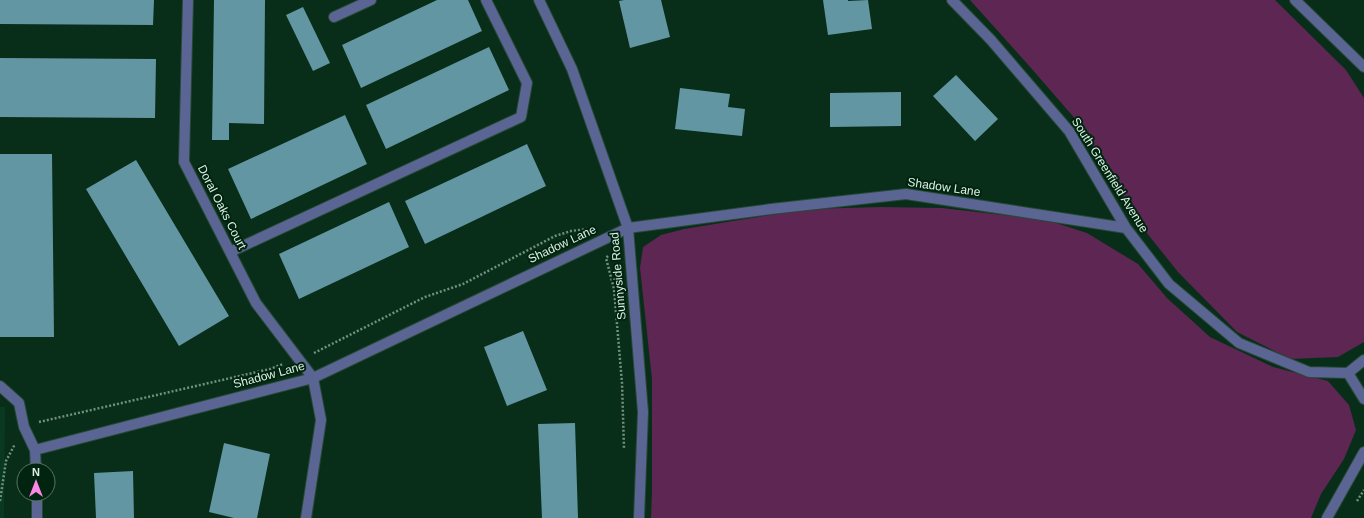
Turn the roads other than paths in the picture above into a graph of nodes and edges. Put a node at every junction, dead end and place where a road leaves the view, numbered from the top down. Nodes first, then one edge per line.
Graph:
1 (188, 0) edge
2 (371, 0) edge
3 (486, 0) edge
4 (538, 0) edge
5 (952, 0) edge
6 (1295, 0) edge
7 (334, 17) dead end
8 (1364, 67) edge
9 (628, 228) junction
10 (1126, 228) junction
11 (230, 252) junction
12 (1364, 360) edge
13 (1348, 373) junction
14 (312, 378) junction
15 (0, 386) edge
16 (1364, 399) edge
17 (35, 450) junction
18 (1364, 452) edge
19 (36, 462) edge
20 (37, 502) edge
21 (37, 518) edge
22 (306, 518) edge
23 (639, 518) edge
24 (1327, 518) edge

1 - 11 street, Doral Oaks Court
2 - 7 street
3 - 11 street
4 - 9 street, Sunnyside Road
5 - 10 street, South Greenfield Avenue
6 - 8 street
9 - 10 street, Shadow Lane
9 - 14 street, Shadow Lane
9 - 23 street, Sunnyside Road
10 - 13 street, South Greenfield Avenue
11 - 14 street, Doral Oaks Court
12 - 13 street
13 - 16 street
14 - 17 street, Shadow Lane
14 - 22 street
15 - 17 street
17 - 19 street
18 - 24 street
20 - 21 street

